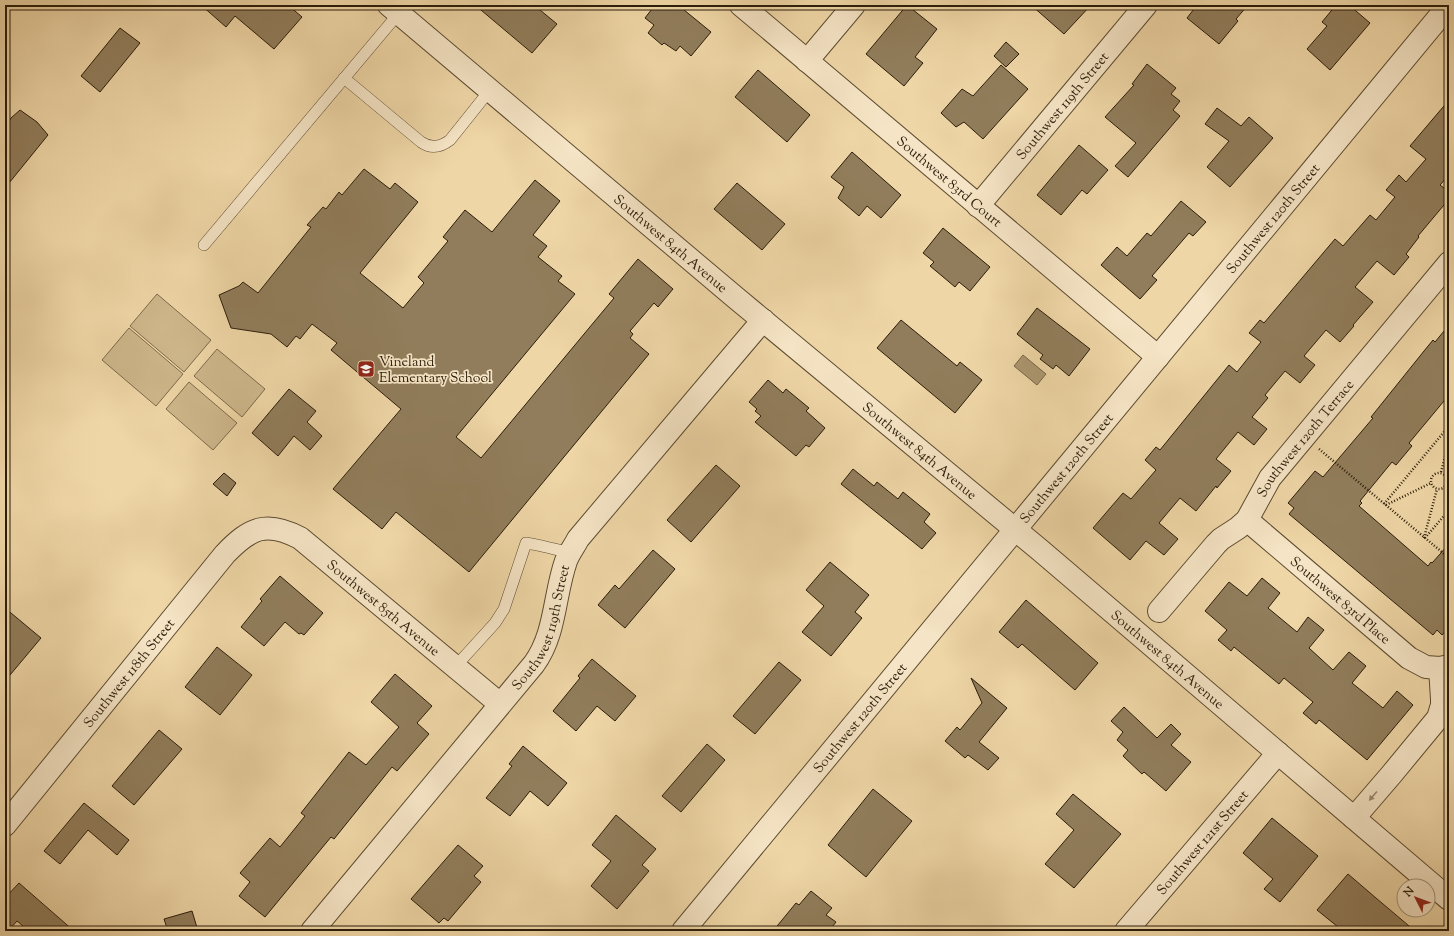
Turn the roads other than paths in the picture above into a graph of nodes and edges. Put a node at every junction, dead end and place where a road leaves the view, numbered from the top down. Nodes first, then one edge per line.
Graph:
1 (741, 5) edge
2 (854, 5) edge
3 (1146, 5) edge
4 (1445, 7) edge
5 (394, 9) edge
6 (807, 61) junction
7 (344, 78) junction
8 (490, 90) junction
9 (978, 206) junction
10 (204, 245) dead end
11 (1449, 263) edge
12 (763, 320) junction
13 (1158, 357) junction
14 (1247, 520) junction
15 (260, 529) joint
16 (1015, 529) junction
17 (570, 552) junction
18 (1159, 611) dead end
19 (455, 667) junction
20 (1444, 667) edge
21 (500, 704) junction
22 (1278, 753) junction
23 (1354, 818) junction
24 (5, 825) edge
25 (1449, 899) edge
26 (312, 931) edge
27 (683, 931) edge
28 (1126, 931) edge

1 - 6 street, Southwest 83rd Court
2 - 6 street
3 - 9 street, Southwest 119th Street
4 - 13 street, Southwest 120th Street
5 - 7 lane
5 - 8 street, Southwest 84th Avenue
6 - 9 street, Southwest 83rd Court
7 - 8 lane
7 - 10 lane
8 - 12 street, Southwest 84th Avenue
9 - 13 street, Southwest 83rd Court
11 - 14 street, Southwest 120th Terrace
12 - 16 street, Southwest 84th Avenue
12 - 17 street, Southwest 119th Street
13 - 16 street, Southwest 120th Street
14 - 18 street, Southwest 120th Terrace
14 - 20 street, Southwest 83rd Place
15 - 19 street, Southwest 85th Avenue
15 - 24 street, Southwest 118th Street
16 - 22 street, Southwest 84th Avenue
16 - 27 street, Southwest 120th Street
17 - 19 lane
17 - 21 street, Southwest 119th Street
19 - 21 street, Southwest 85th Avenue
20 -> 23 street
21 - 26 street, Southwest 119th Street
22 - 23 street, Southwest 84th Avenue
22 - 28 street, Southwest 121st Street
23 - 25 street, Southwest 84th Avenue

